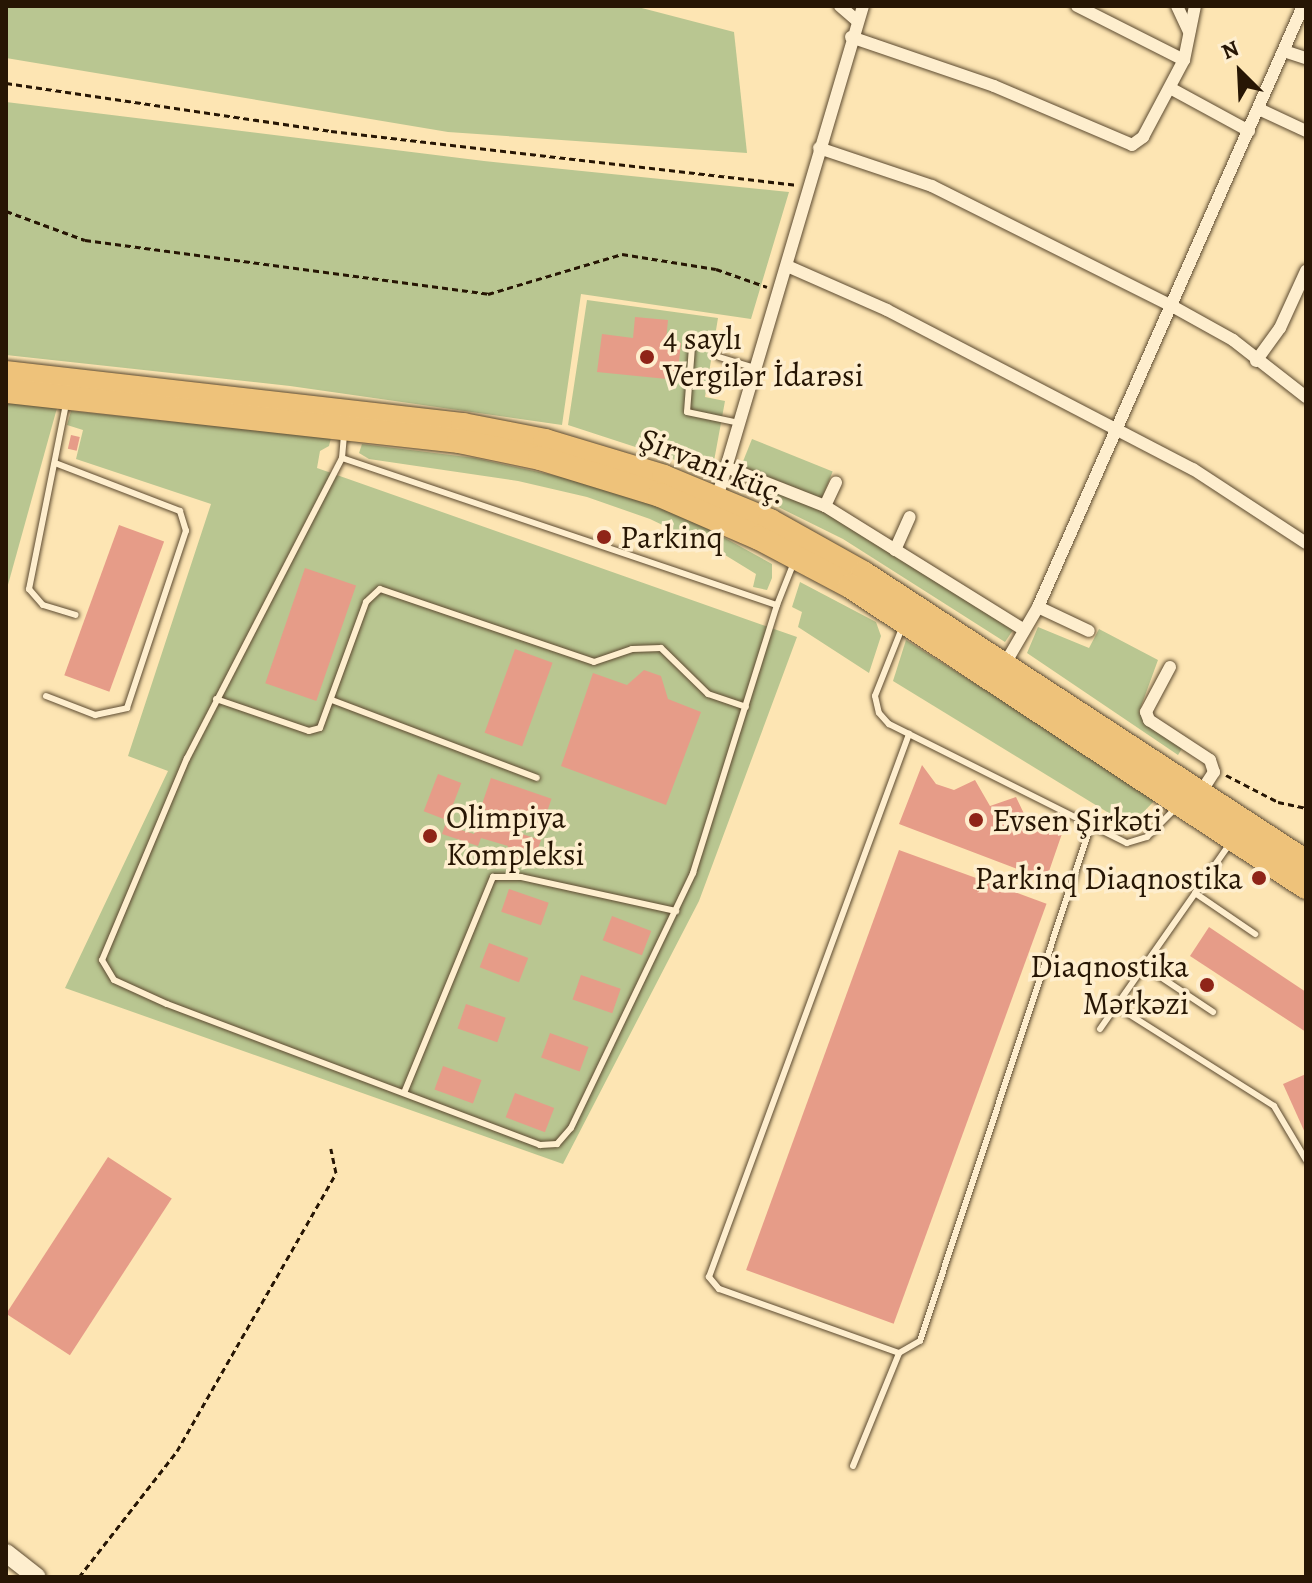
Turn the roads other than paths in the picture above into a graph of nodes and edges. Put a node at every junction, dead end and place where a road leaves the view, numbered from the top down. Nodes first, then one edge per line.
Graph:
1 (840, 6) edge
2 (863, 6) edge
3 (1077, 6) edge
4 (1177, 6) edge
5 (1195, 6) edge
6 (1303, 6) edge
7 (857, 21) junction
8 (1189, 32) junction
9 (851, 37) junction
10 (1287, 52) junction
11 (1306, 58) edge
12 (1184, 60) junction
13 (1170, 88) junction
14 (1261, 110) junction
15 (1249, 131) junction
16 (1306, 131) edge
17 (819, 148) junction
18 (787, 266) junction
19 (1306, 271) edge
20 (1172, 306) junction
21 (692, 347) dead end
22 (719, 357) dead end
23 (1256, 361) junction
24 (755, 368) junction
25 (6, 373) edge
26 (6, 391) edge
27 (1306, 397) edge
28 (68, 398) junction
29 (739, 423) junction
30 (344, 428) junction
31 (1116, 429) junction
32 (342, 458) junction
33 (55, 463) junction
34 (726, 467) junction
35 (836, 482) dead end
36 (717, 498) junction
37 (825, 506) junction
38 (910, 517) dead end
39 (1306, 543) edge
40 (895, 550) junction
41 (796, 557) junction
42 (777, 605) junction
43 (1038, 607) junction
44 (76, 615) dead end
45 (905, 621) junction
46 (1024, 630) junction
47 (1089, 631) dead end
48 (1006, 662) junction
49 (1170, 667) dead end
50 (46, 696) dead end
51 (216, 699) junction
52 (332, 700) junction
53 (746, 707) junction
54 (909, 734) junction
55 (537, 778) dead end
56 (1199, 789) junction
57 (1091, 825) junction
58 (1234, 839) junction
59 (1306, 862) edge
60 (1306, 887) edge
61 (1195, 893) junction
62 (676, 911) junction
63 (1255, 934) dead end
64 (1144, 966) junction
65 (1116, 1006) junction
66 (1213, 1012) dead end
67 (1100, 1029) dead end
68 (404, 1093) junction
69 (1306, 1160) edge
70 (899, 1353) junction
71 (853, 1466) dead end
72 (6, 1553) edge
73 (37, 1577) edge

1 - 7 street
2 - 7 street
3 - 12 street
4 - 8 street
5 - 8 street
6 - 10 street
7 - 9 street
8 - 12 street
9 - 13 street
9 - 17 street
10 - 11 street
10 - 14 street
12 - 13 street
13 - 15 street
14 - 15 street
14 - 16 street
15 - 20 street
17 - 18 street
17 - 20 street
18 - 24 street
18 - 31 street
19 - 23 street
20 - 23 street
20 - 31 street
21 - 29 lane
22 - 24 lane
23 - 27 street
24 - 29 street
25 - 36 highway, Şirvani küç.
26 - 28 highway
28 - 30 highway
28 - 33 lane
29 - 34 street
30 - 32 lane
30 - 41 highway
31 - 39 street
31 - 43 street
32 - 42 lane
32 - 51 lane
33 - 44 lane
33 - 50 lane
34 - 36 street
34 - 37 street
35 - 37 street
36 - 48 highway, Şirvani küç.
37 - 40 street
38 - 40 street
40 - 46 street
41 - 42 lane
41 - 45 highway
42 - 53 lane
43 - 46 street
43 - 47 street
45 - 54 lane
45 - 56 highway
46 - 48 street
48 - 56 highway, Şirvani küç.
49 - 56 street
51 - 52 lane
51 - 68 lane
52 - 53 lane
52 - 55 lane
53 - 62 lane
54 - 57 lane
54 - 70 lane
56 - 57 lane
56 - 58 highway
56 - 59 highway, Şirvani küç.
57 - 70 lane
58 - 60 highway
58 - 61 lane
61 - 63 lane
61 - 64 lane
62 - 68 lane
62 - 68 lane
64 - 65 lane
64 - 66 lane
65 - 67 lane
65 - 69 lane
70 - 71 lane
72 - 73 main road

